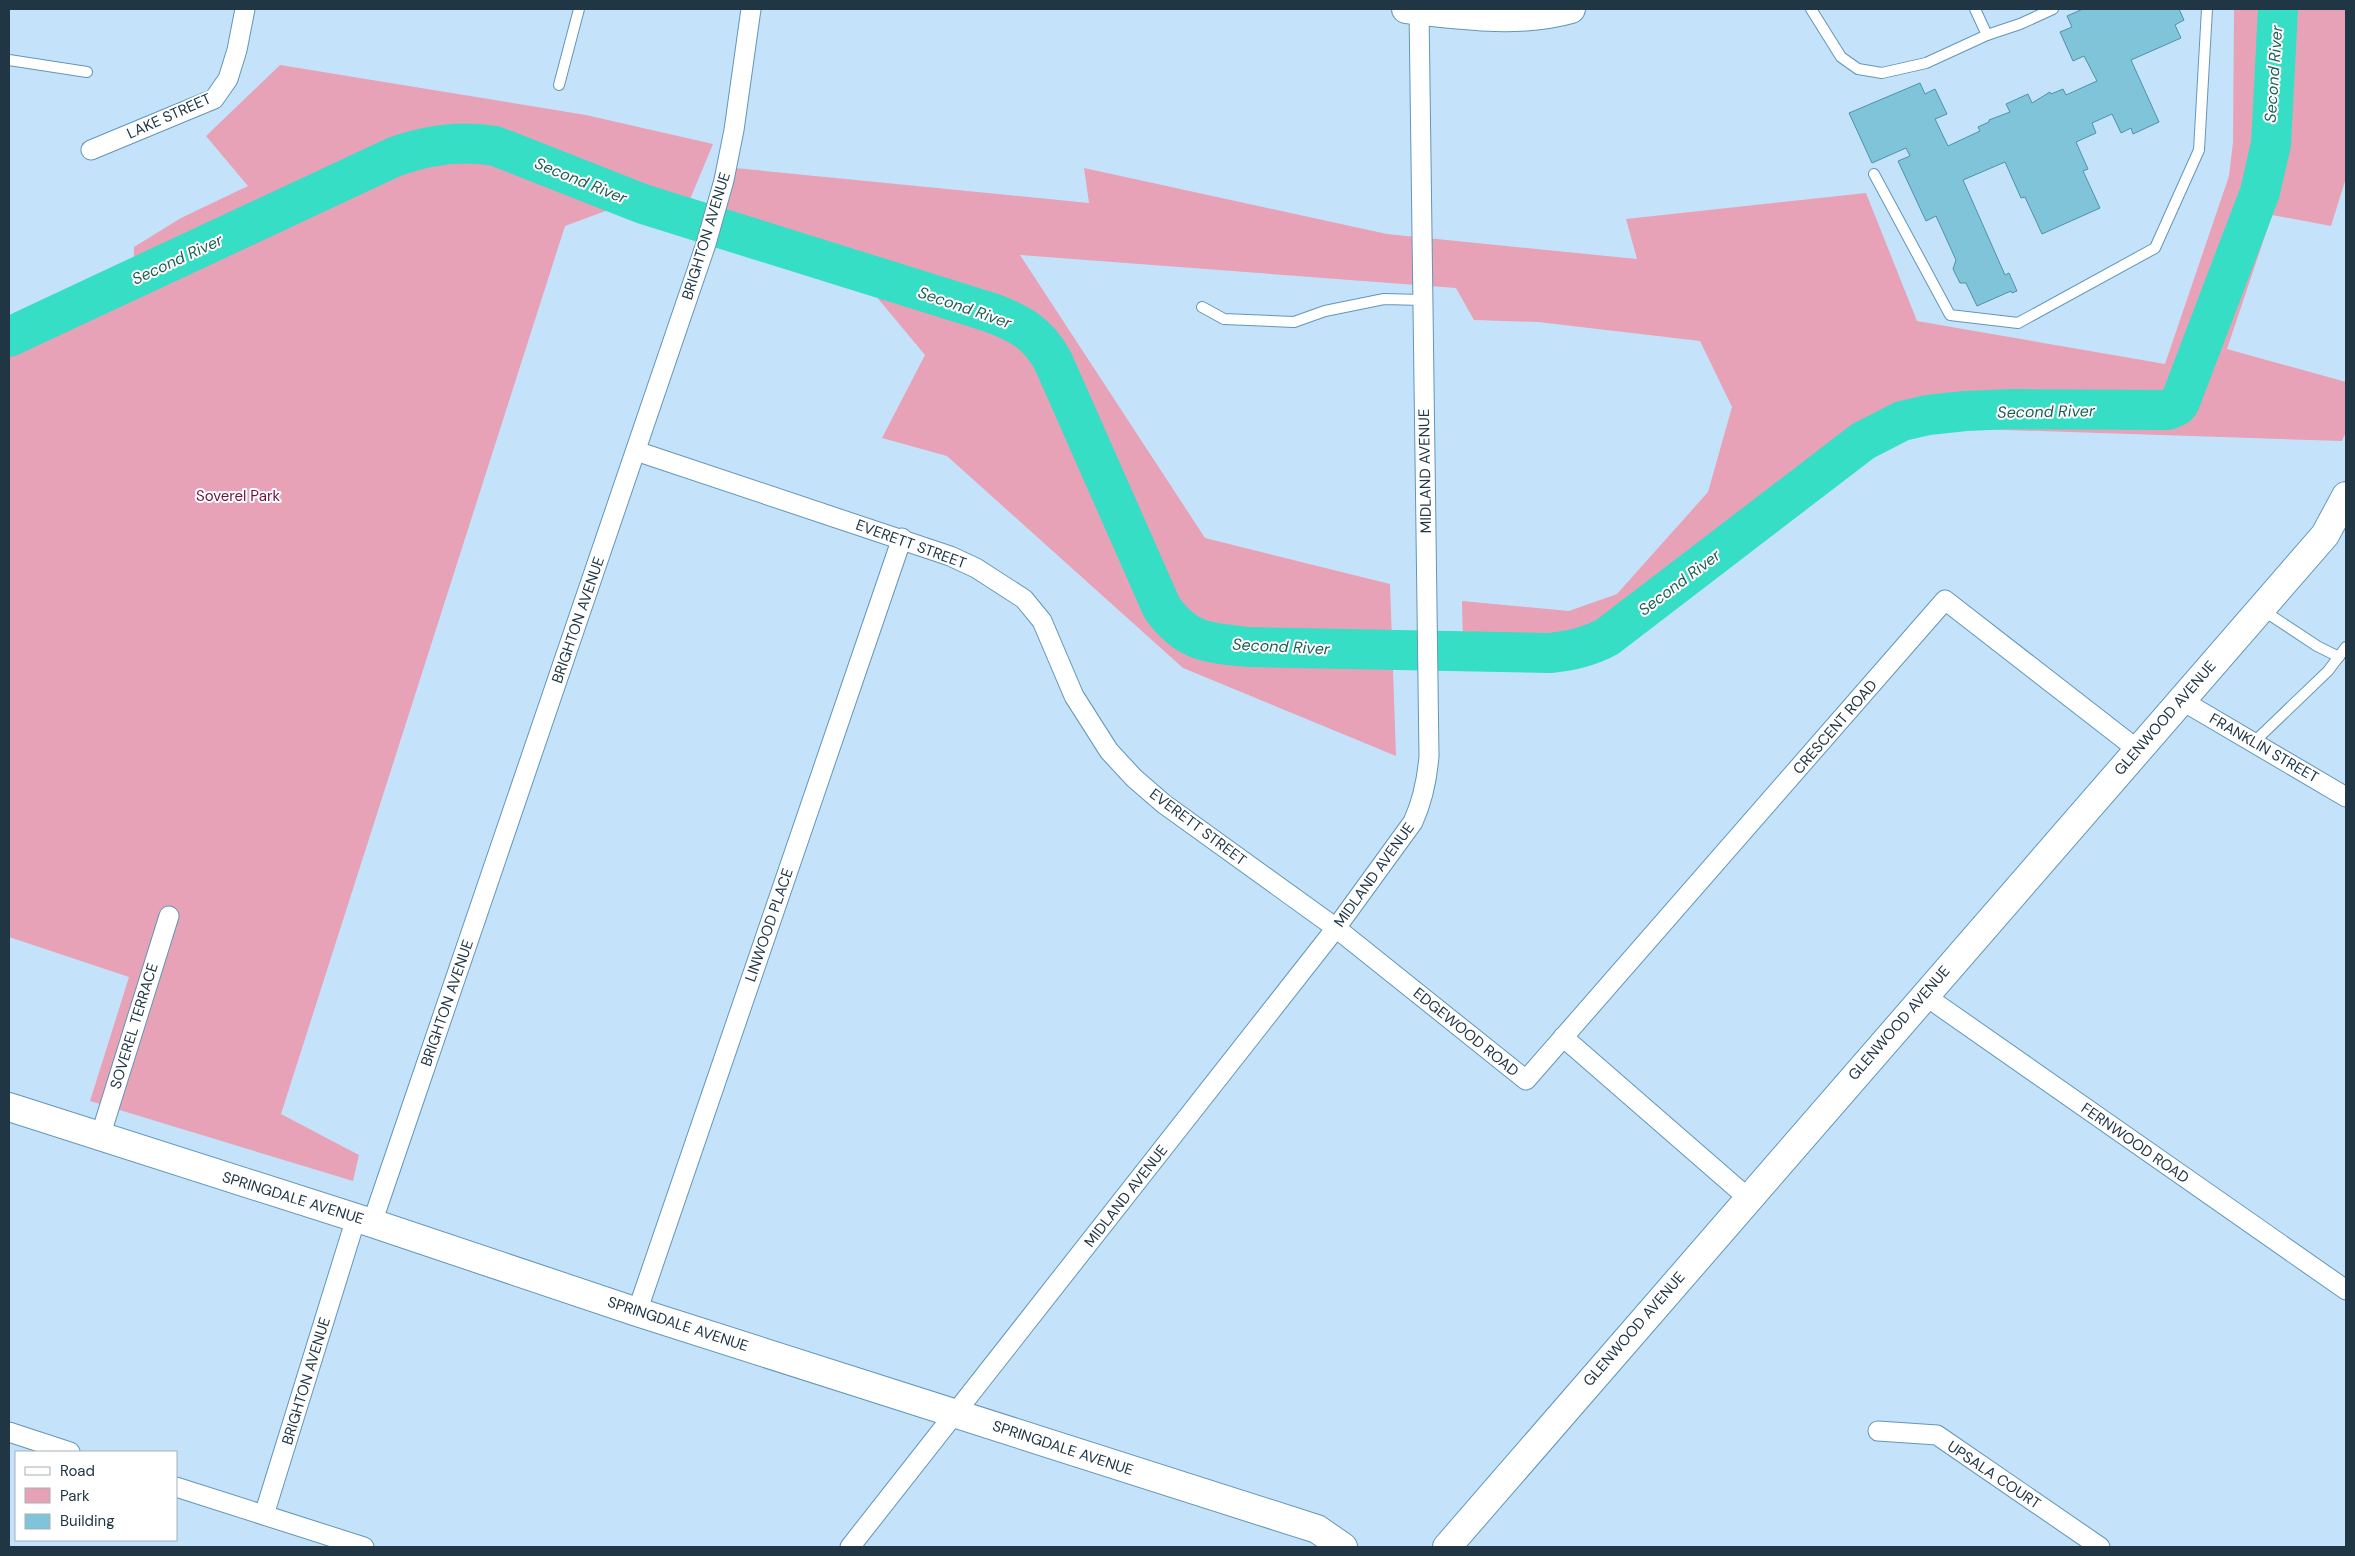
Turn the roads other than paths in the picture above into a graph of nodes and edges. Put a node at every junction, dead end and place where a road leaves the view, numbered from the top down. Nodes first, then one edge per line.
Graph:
1 (245, 9) edge
2 (579, 9) edge
3 (751, 9) edge
4 (1415, 9) edge
5 (1571, 9) edge
6 (1811, 9) edge
7 (1975, 9) edge
8 (2053, 9) edge
9 (2206, 9) edge
10 (1987, 35) junction
11 (9, 60) edge
12 (87, 72) dead end
13 (559, 86) dead end
14 (91, 150) dead end
15 (1874, 174) dead end
16 (1423, 300) junction
17 (1202, 307) dead end
18 (636, 451) junction
19 (2346, 496) edge
20 (902, 538) junction
21 (2261, 608) junction
22 (2346, 648) edge
23 (2339, 657) junction
24 (2181, 700) junction
25 (2254, 742) junction
26 (2138, 750) junction
27 (2346, 796) edge
28 (169, 916) dead end
29 (1336, 928) junction
30 (1924, 995) junction
31 (1563, 1037) junction
32 (9, 1107) edge
33 (100, 1137) junction
34 (1748, 1198) junction
35 (364, 1220) junction
36 (2346, 1290) edge
37 (637, 1312) junction
38 (956, 1414) junction
39 (1878, 1431) dead end
40 (9, 1432) edge
41 (67, 1451) edge
42 (178, 1488) edge
43 (264, 1515) junction
44 (364, 1547) edge
45 (850, 1547) edge
46 (1343, 1547) edge
47 (1446, 1547) edge
48 (2100, 1547) edge

1 - 14 street, LAKE STREET
2 - 13 lane
3 - 18 street, BRIGHTON AVENUE
4 - 5 street
4 - 16 street, MIDLAND AVENUE
6 - 10 lane
7 - 10 lane
8 - 10 lane
9 - 15 lane
11 - 12 lane
16 - 17 lane
16 - 29 street, MIDLAND AVENUE
18 - 20 street, EVERETT STREET
18 - 35 street, BRIGHTON AVENUE
19 - 21 street, GLENWOOD AVENUE
20 - 29 street, EVERETT STREET
20 - 37 street, LINWOOD PLACE
21 - 23 lane
21 - 24 street, GLENWOOD AVENUE
22 - 23 lane
23 - 25 lane
24 - 25 street, FRANKLIN STREET
24 - 26 street, GLENWOOD AVENUE
25 - 27 street, FRANKLIN STREET
26 - 30 street, GLENWOOD AVENUE
26 - 31 street, CRESCENT ROAD
28 - 33 street, SOVEREL TERRACE
29 - 31 street, EDGEWOOD ROAD
29 - 38 street, MIDLAND AVENUE
30 - 34 street, GLENWOOD AVENUE
30 - 36 street, FERNWOOD ROAD
31 - 34 street
32 - 33 street, SPRINGDALE AVENUE
33 - 35 street, SPRINGDALE AVENUE
34 - 47 street, GLENWOOD AVENUE
35 - 37 street, SPRINGDALE AVENUE
35 - 43 street, BRIGHTON AVENUE
37 - 38 street, SPRINGDALE AVENUE
38 - 45 street, MIDLAND AVENUE
38 - 46 street, SPRINGDALE AVENUE
39 - 48 street, UPSALA COURT
40 - 41 street
42 - 43 street
43 - 44 street

